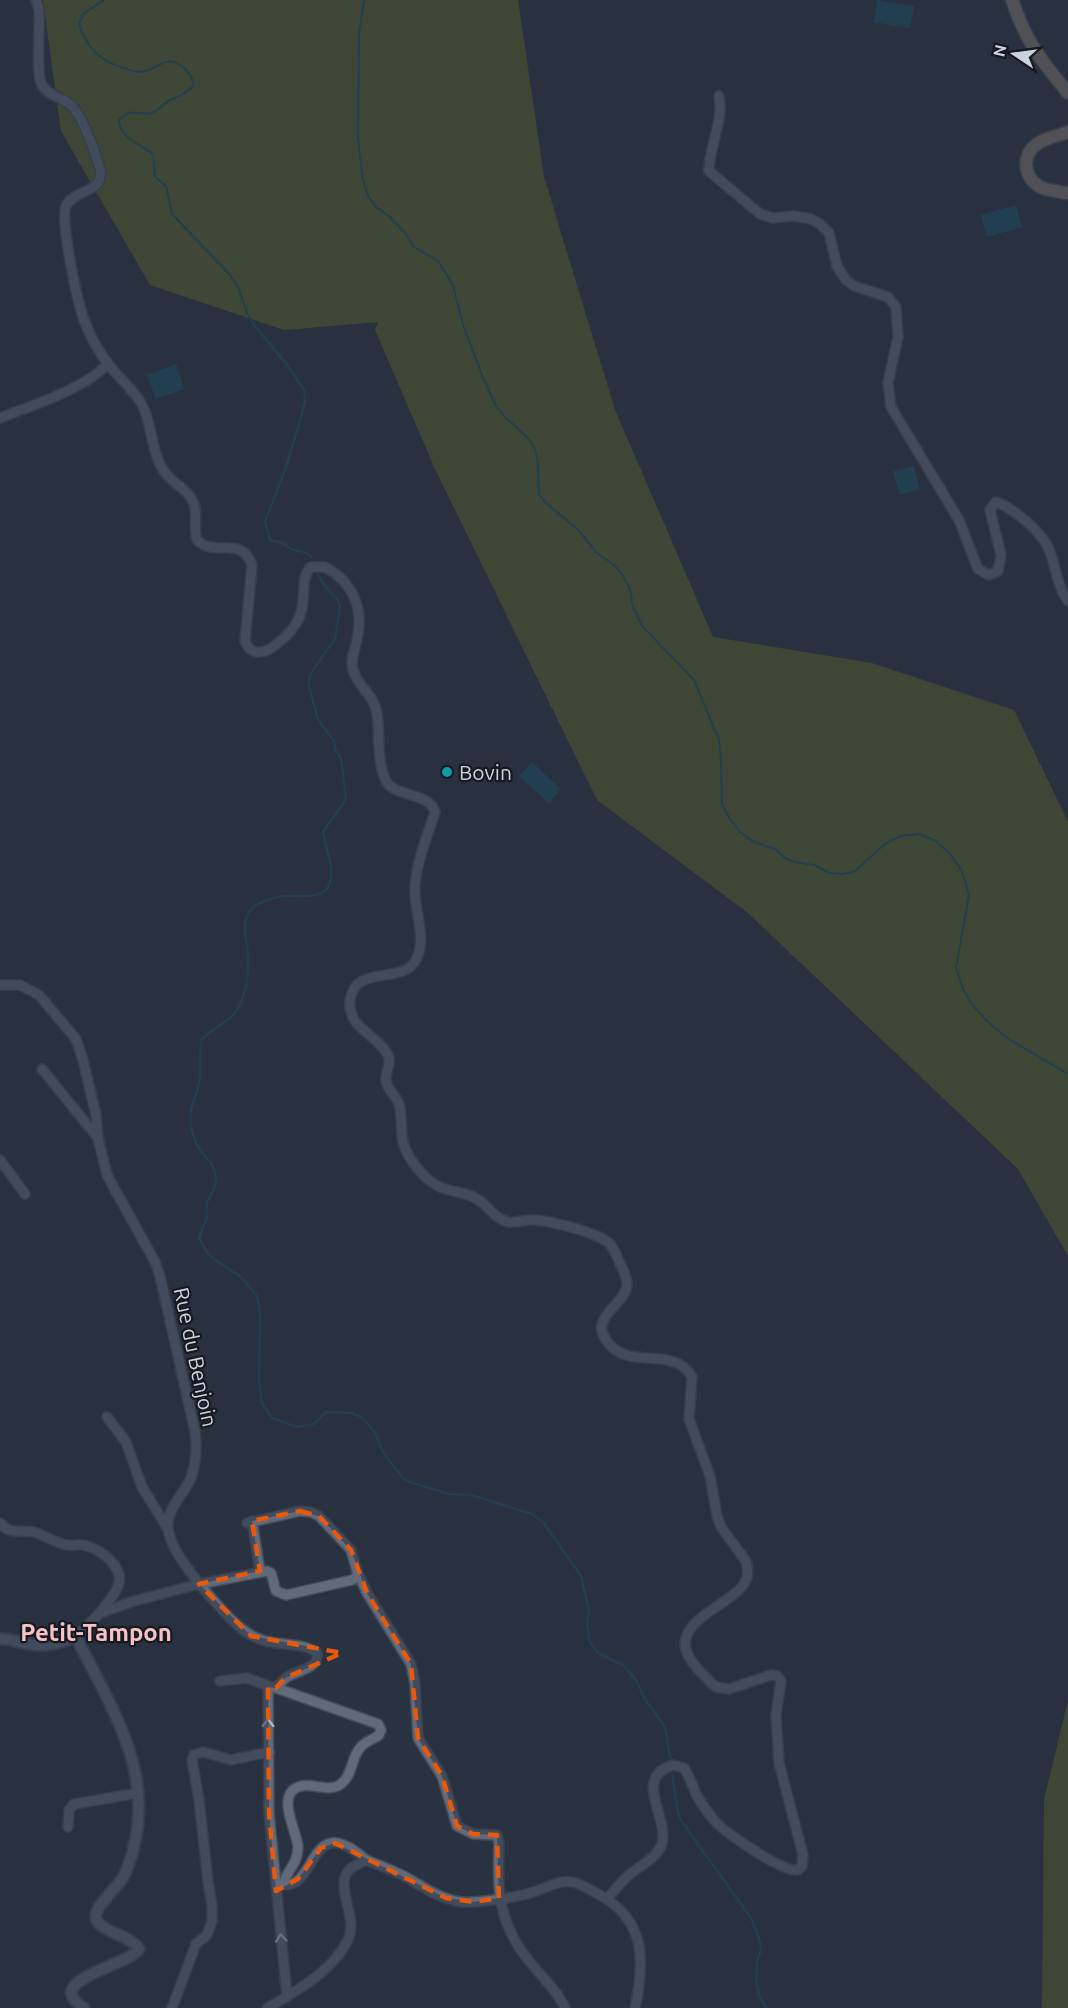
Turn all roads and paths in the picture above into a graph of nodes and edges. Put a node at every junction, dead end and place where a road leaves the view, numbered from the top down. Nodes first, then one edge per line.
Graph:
1 (36, 0) edge
2 (1011, 0) edge
3 (1068, 93) edge
4 (719, 96) dead end
5 (1068, 132) edge
6 (1068, 193) edge
7 (108, 364) junction
8 (0, 418) edge
9 (1068, 600) edge
10 (0, 985) edge
11 (42, 1070) dead end
12 (98, 1137) junction
13 (0, 1160) edge
14 (26, 1194) dead end
15 (107, 1417) dead end
16 (0, 1524) edge
17 (168, 1529) junction
18 (260, 1571) junction
19 (359, 1576) junction
20 (199, 1584) junction
21 (100, 1612) junction
22 (76, 1637) junction
23 (0, 1639) edge
24 (220, 1681) dead end
25 (272, 1688) junction
26 (269, 1752) junction
27 (138, 1793) junction
28 (68, 1827) dead end
29 (366, 1860) junction
30 (280, 1888) junction
31 (499, 1898) junction
32 (607, 1899) junction
33 (287, 1996) junction
34 (84, 2008) edge
35 (172, 2008) edge
36 (268, 2008) edge
37 (566, 2008) edge
38 (635, 2008) edge

1 - 7 street
2 - 3 main road
4 - 9 street
5 - 6 main road
7 - 8 street
7 - 32 street
10 - 12 street, Rue du Benjoin
11 - 12 street, Rue du Benjoin
12 - 17 street, Rue du Benjoin
13 - 14 street
15 - 17 street
16 - 21 street
17 - 20 street
18 - 19 street
18 - 19 street
18 - 20 street
19 - 31 street
20 - 21 street
20 - 25 street
21 - 22 street
22 - 23 street
22 - 27 street
24 - 25 street
26 -> 25 street
25 - 30 street
26 - 30 street
26 - 35 street
27 - 28 street
27 - 34 street
29 - 30 street
29 - 31 street
29 - 33 street
33 -> 30 street
31 - 32 street
31 - 37 street
32 - 38 street
33 - 36 street

